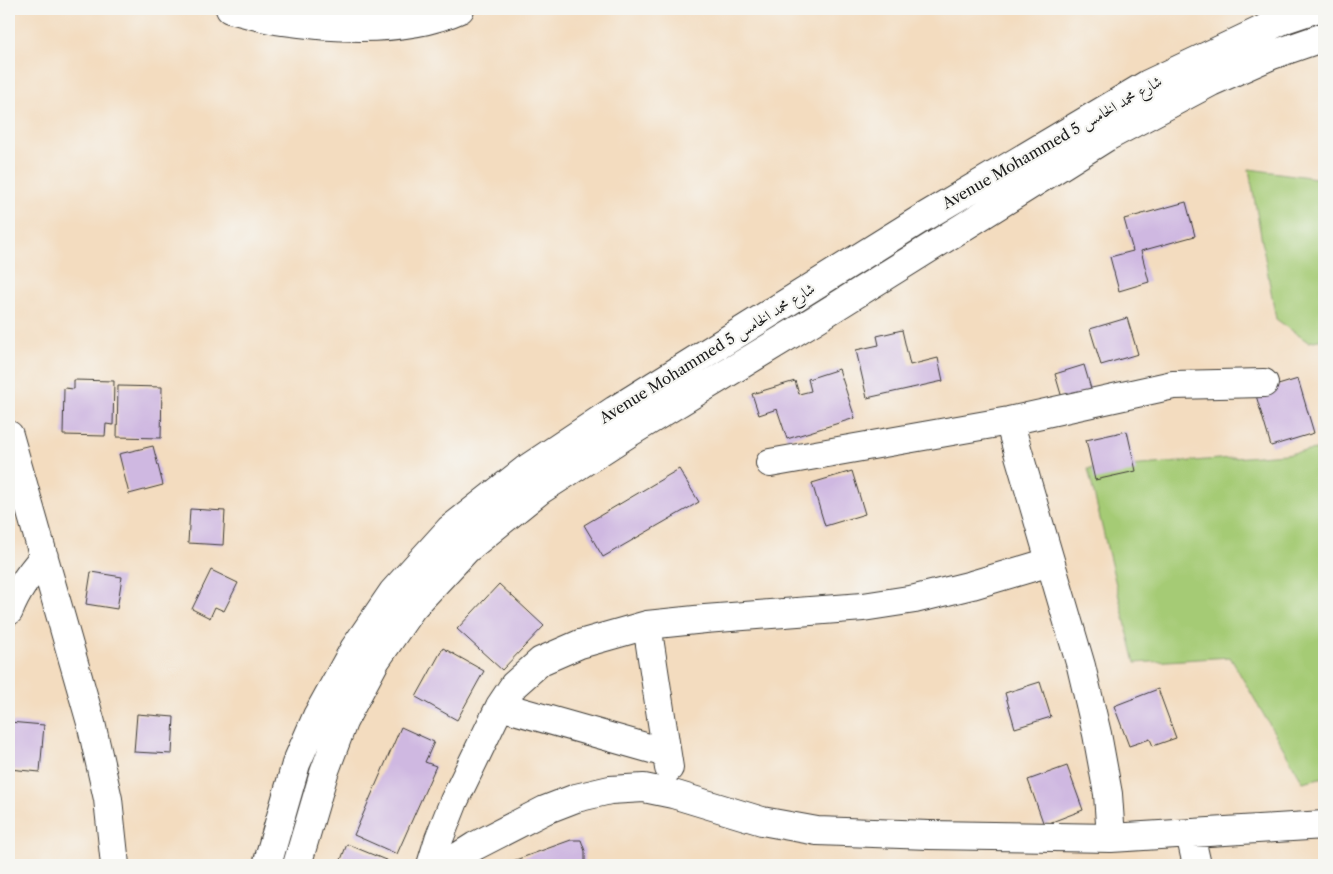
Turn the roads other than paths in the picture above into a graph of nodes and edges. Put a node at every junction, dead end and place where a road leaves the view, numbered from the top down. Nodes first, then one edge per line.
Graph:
1 (230, 9) edge
2 (460, 9) edge
3 (1315, 9) edge
4 (1324, 37) edge
5 (1264, 383) dead end
6 (1009, 421) junction
7 (9, 435) edge
8 (770, 463) dead end
9 (44, 557) junction
10 (1050, 562) junction
11 (9, 611) edge
12 (647, 625) junction
13 (500, 706) junction
14 (666, 753) junction
15 (673, 794) junction
16 (1324, 825) edge
17 (1190, 834) junction
18 (1111, 838) junction
19 (115, 865) edge
20 (267, 865) edge
21 (297, 865) edge
22 (431, 865) edge
23 (445, 865) edge
24 (1197, 865) edge

1 - 2 main road
3 - 20 main road, Avenue Mohammed 5 شارع محمد الخامس
4 - 21 main road, Avenue Mohammed 5 شارع محمد الخامس
5 - 6 main road
6 - 8 main road
6 - 10 main road
7 - 9 main road
9 - 11 main road
9 - 19 main road
10 - 12 main road
10 - 18 main road
12 - 13 main road
12 - 14 main road
13 - 14 main road
13 - 22 main road
14 - 15 main road
15 - 18 main road
15 - 23 main road
16 - 17 main road
17 - 18 main road
17 - 24 main road

